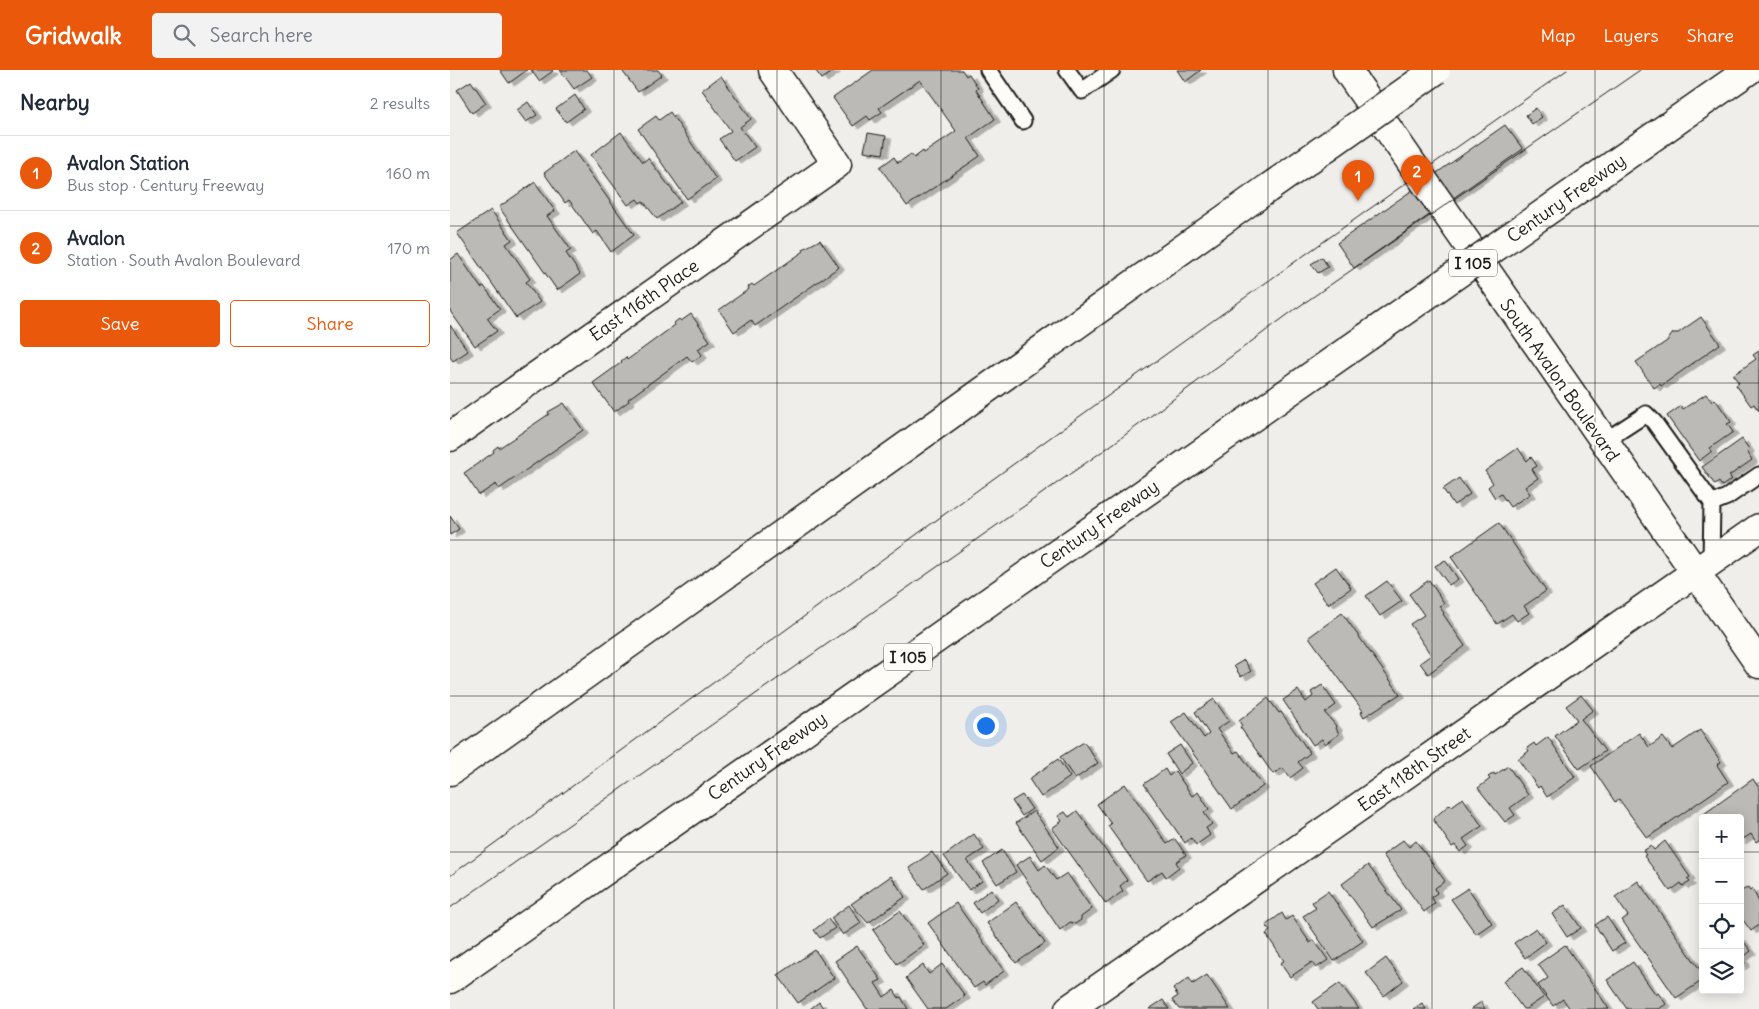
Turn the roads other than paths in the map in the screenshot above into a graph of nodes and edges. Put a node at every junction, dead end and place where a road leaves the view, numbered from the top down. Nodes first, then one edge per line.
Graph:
1 (772, 70) edge
2 (988, 70) edge
3 (1067, 70) edge
4 (1112, 70) edge
5 (1347, 70) edge
6 (1436, 70) edge
7 (1748, 70) edge
8 (1023, 121) dead end
9 (450, 437) edge
10 (1603, 442) junction
11 (1759, 475) edge
12 (1712, 503) junction
13 (1759, 528) edge
14 (1703, 568) junction
15 (1759, 664) edge
16 (450, 771) edge
17 (450, 979) edge
18 (1069, 1009) edge

1 - 9 main road, East 116th Place
2 - 8 lane
3 - 4 lane
5 - 10 main road, South Avalon Boulevard
6 - 16 main road, bridge
7 - 17 main road, Century Freeway / I 105, bridge
10 - 12 lane
10 - 14 main road, South Avalon Boulevard
11 - 12 lane
12 - 14 lane
13 - 14 main road, East 118th Street
14 - 15 main road, South Avalon Boulevard
14 - 18 main road, East 118th Street

